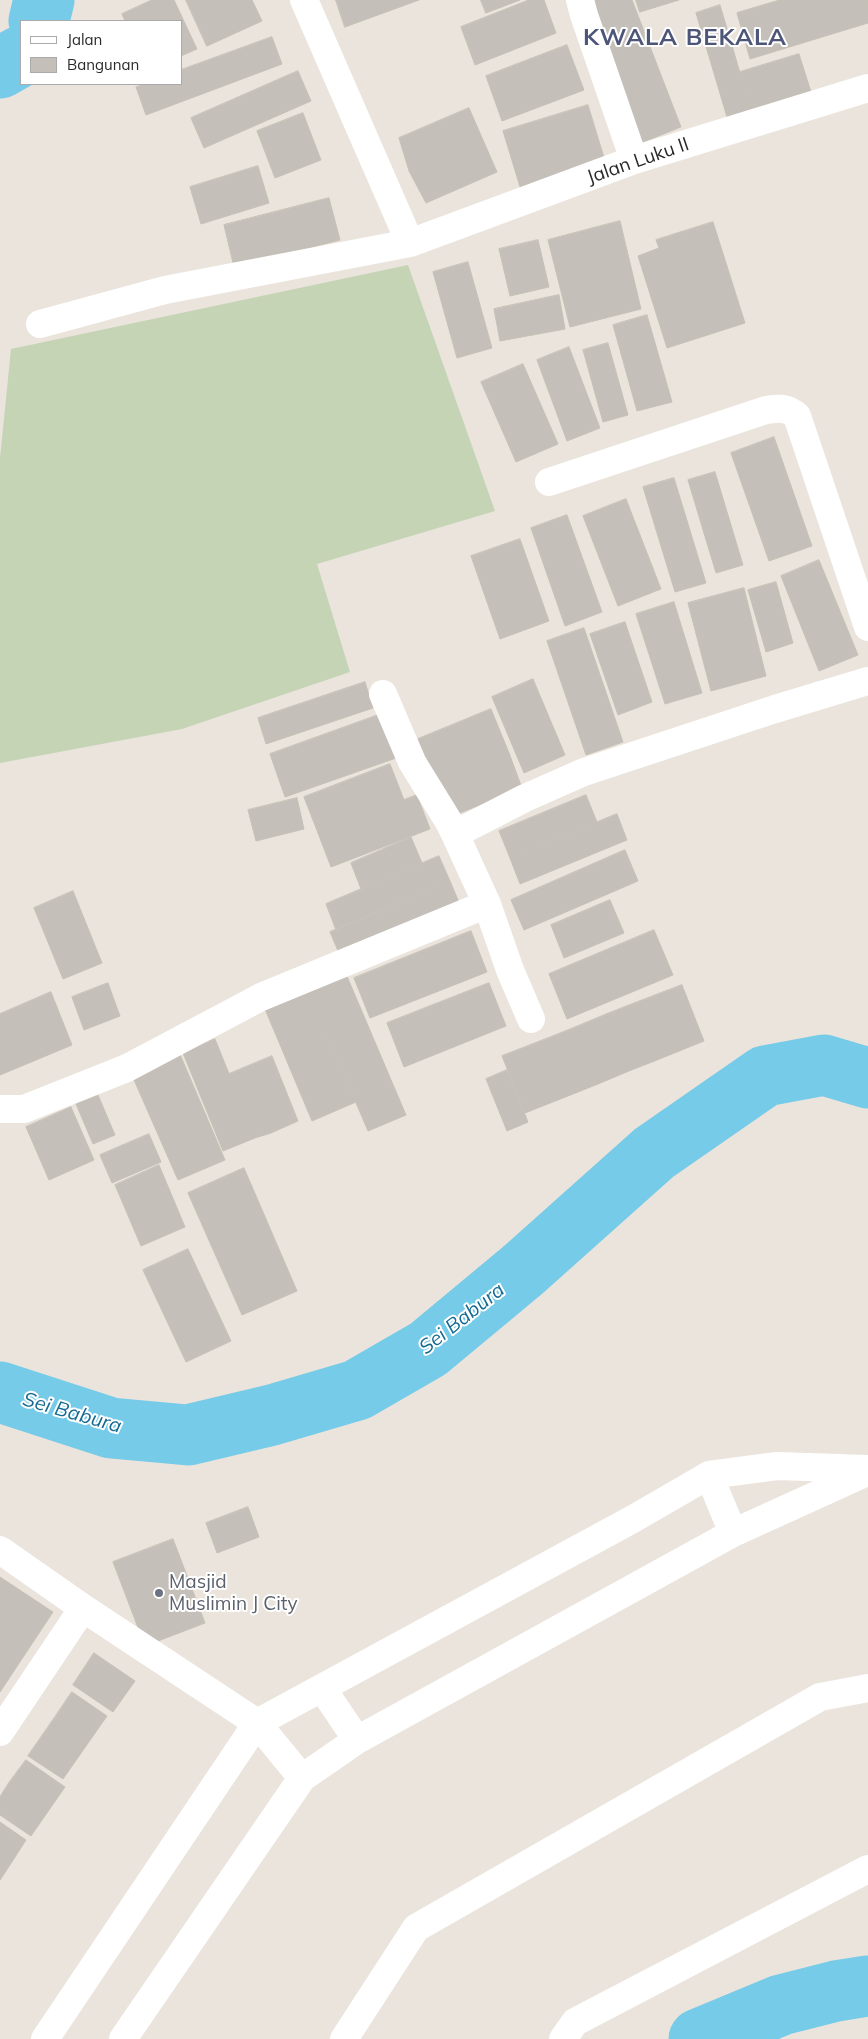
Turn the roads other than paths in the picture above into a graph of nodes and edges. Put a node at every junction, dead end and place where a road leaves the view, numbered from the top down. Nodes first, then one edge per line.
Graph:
1 (304, 0) edge
2 (580, 0) edge
3 (868, 88) edge
4 (634, 160) junction
5 (410, 242) junction
6 (40, 324) dead end
7 (549, 482) dead end
8 (868, 627) edge
9 (868, 681) edge
10 (383, 694) dead end
11 (455, 834) junction
12 (487, 904) junction
13 (531, 1019) dead end
14 (0, 1109) edge
15 (868, 1470) edge
16 (708, 1475) junction
17 (733, 1533) junction
18 (0, 1550) edge
19 (82, 1608) junction
20 (322, 1688) junction
21 (868, 1688) edge
22 (257, 1723) junction
23 (0, 1732) edge
24 (356, 1740) junction
25 (302, 1778) junction
26 (868, 1869) edge
27 (44, 2039) edge
28 (123, 2039) edge
29 (344, 2039) edge
30 (563, 2039) edge

1 - 5 street
2 - 4 street
3 - 4 street, Jalan Luku II
4 - 5 street, Jalan Luku II
5 - 6 street, Jalan Luku II
7 - 8 street
9 - 11 street
10 - 11 street
11 - 12 street
12 - 13 street
12 - 14 street
15 - 16 street
15 - 17 street
16 - 17 street
16 - 20 street
17 - 24 street
18 - 19 street
19 - 22 street
19 - 23 street
20 - 22 street
20 - 24 street
21 - 29 street
22 - 25 street
22 - 27 street
24 - 25 street
25 - 28 street
26 - 30 street

